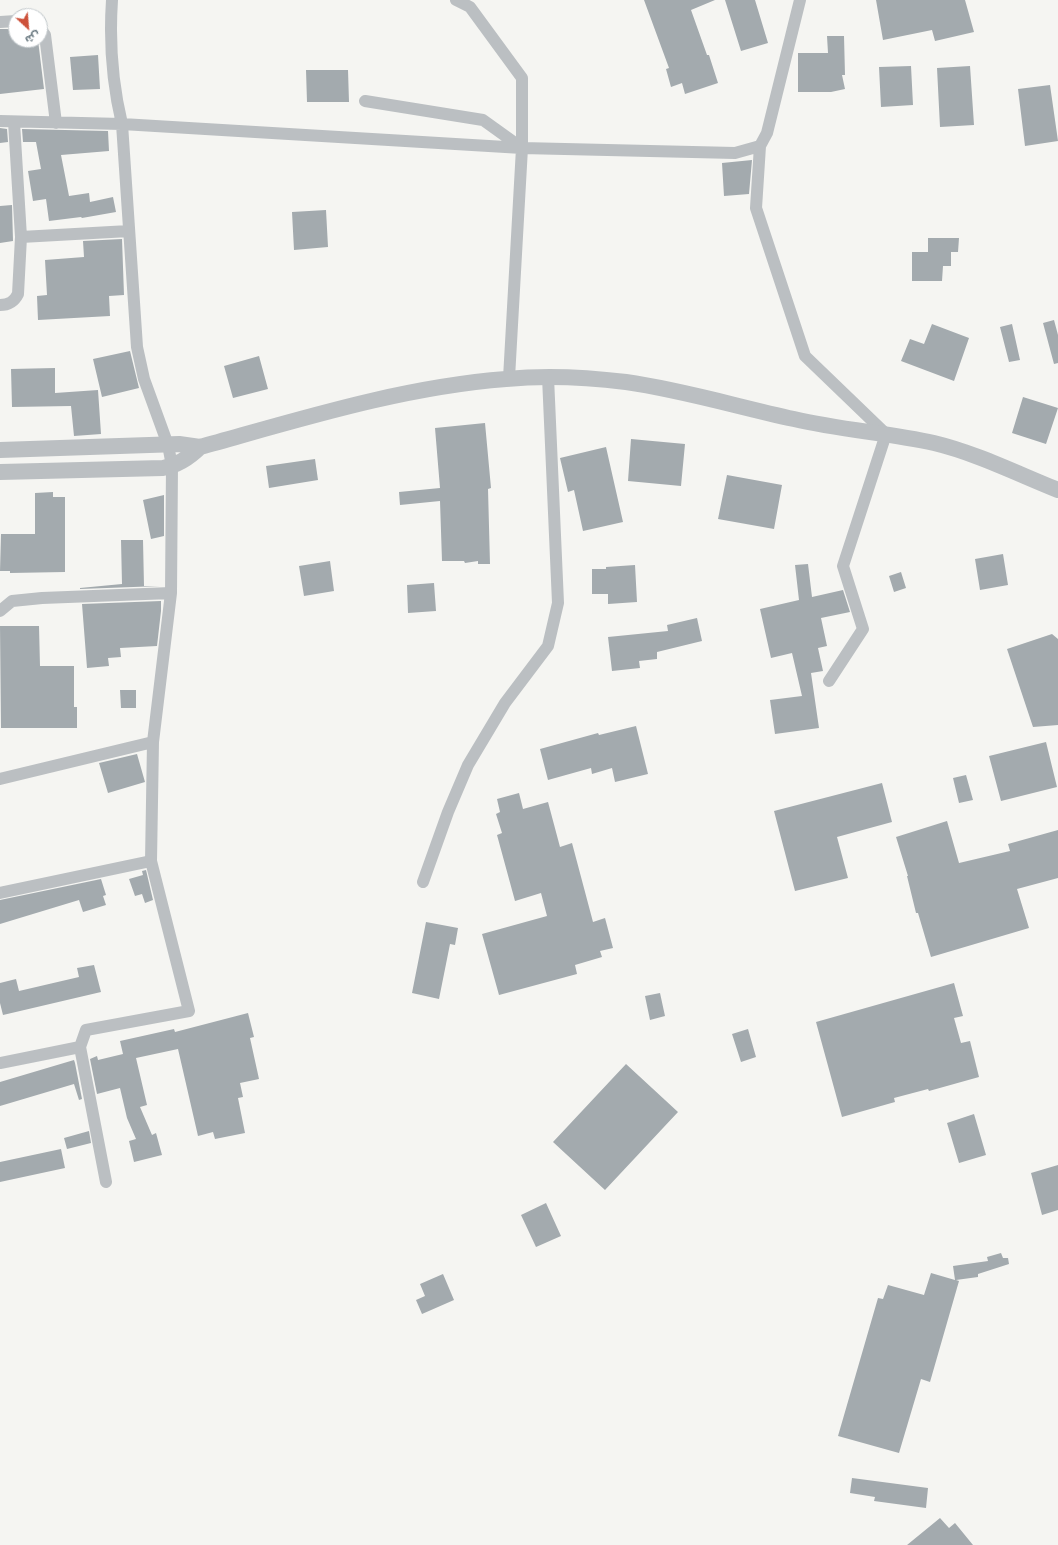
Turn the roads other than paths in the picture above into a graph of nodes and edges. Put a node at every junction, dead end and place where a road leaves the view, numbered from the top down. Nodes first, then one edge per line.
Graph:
1 (112, 0) edge
2 (456, 0) edge
3 (800, 0) edge
4 (47, 48) edge
5 (365, 100) dead end
6 (0, 121) edge
7 (14, 122) junction
8 (56, 123) junction
9 (122, 124) junction
10 (760, 146) junction
11 (522, 148) junction
12 (129, 231) junction
13 (21, 237) junction
14 (0, 304) edge
15 (548, 377) junction
16 (509, 378) junction
17 (886, 434) junction
18 (168, 445) junction
19 (200, 447) junction
20 (0, 450) edge
21 (172, 466) junction
22 (0, 472) edge
23 (1058, 490) edge
24 (170, 594) junction
25 (0, 611) edge
26 (829, 681) dead end
27 (153, 742) junction
28 (0, 779) edge
29 (151, 861) junction
30 (423, 882) dead end
31 (0, 893) edge
32 (80, 1047) junction
33 (0, 1063) edge
34 (106, 1182) dead end

1 - 9 street
2 - 11 street
3 - 10 street
4 - 8 street
5 - 11 street
6 - 7 street
7 - 8 street
7 - 13 street
8 - 9 street
9 - 11 street
9 - 12 street
10 - 11 street
10 - 17 street
11 - 16 street
12 - 13 street
12 - 18 street
13 - 14 street
15 - 16 street
15 - 17 street
15 - 30 street
16 - 19 street
17 - 23 street
17 - 26 street
18 - 19 street
18 - 20 street
18 - 21 street
19 - 21 street
21 - 22 street
21 - 24 street
24 - 25 street
24 - 27 street
27 - 28 street
27 - 29 street
29 - 31 street
29 - 32 street
32 - 33 street
32 - 34 street

